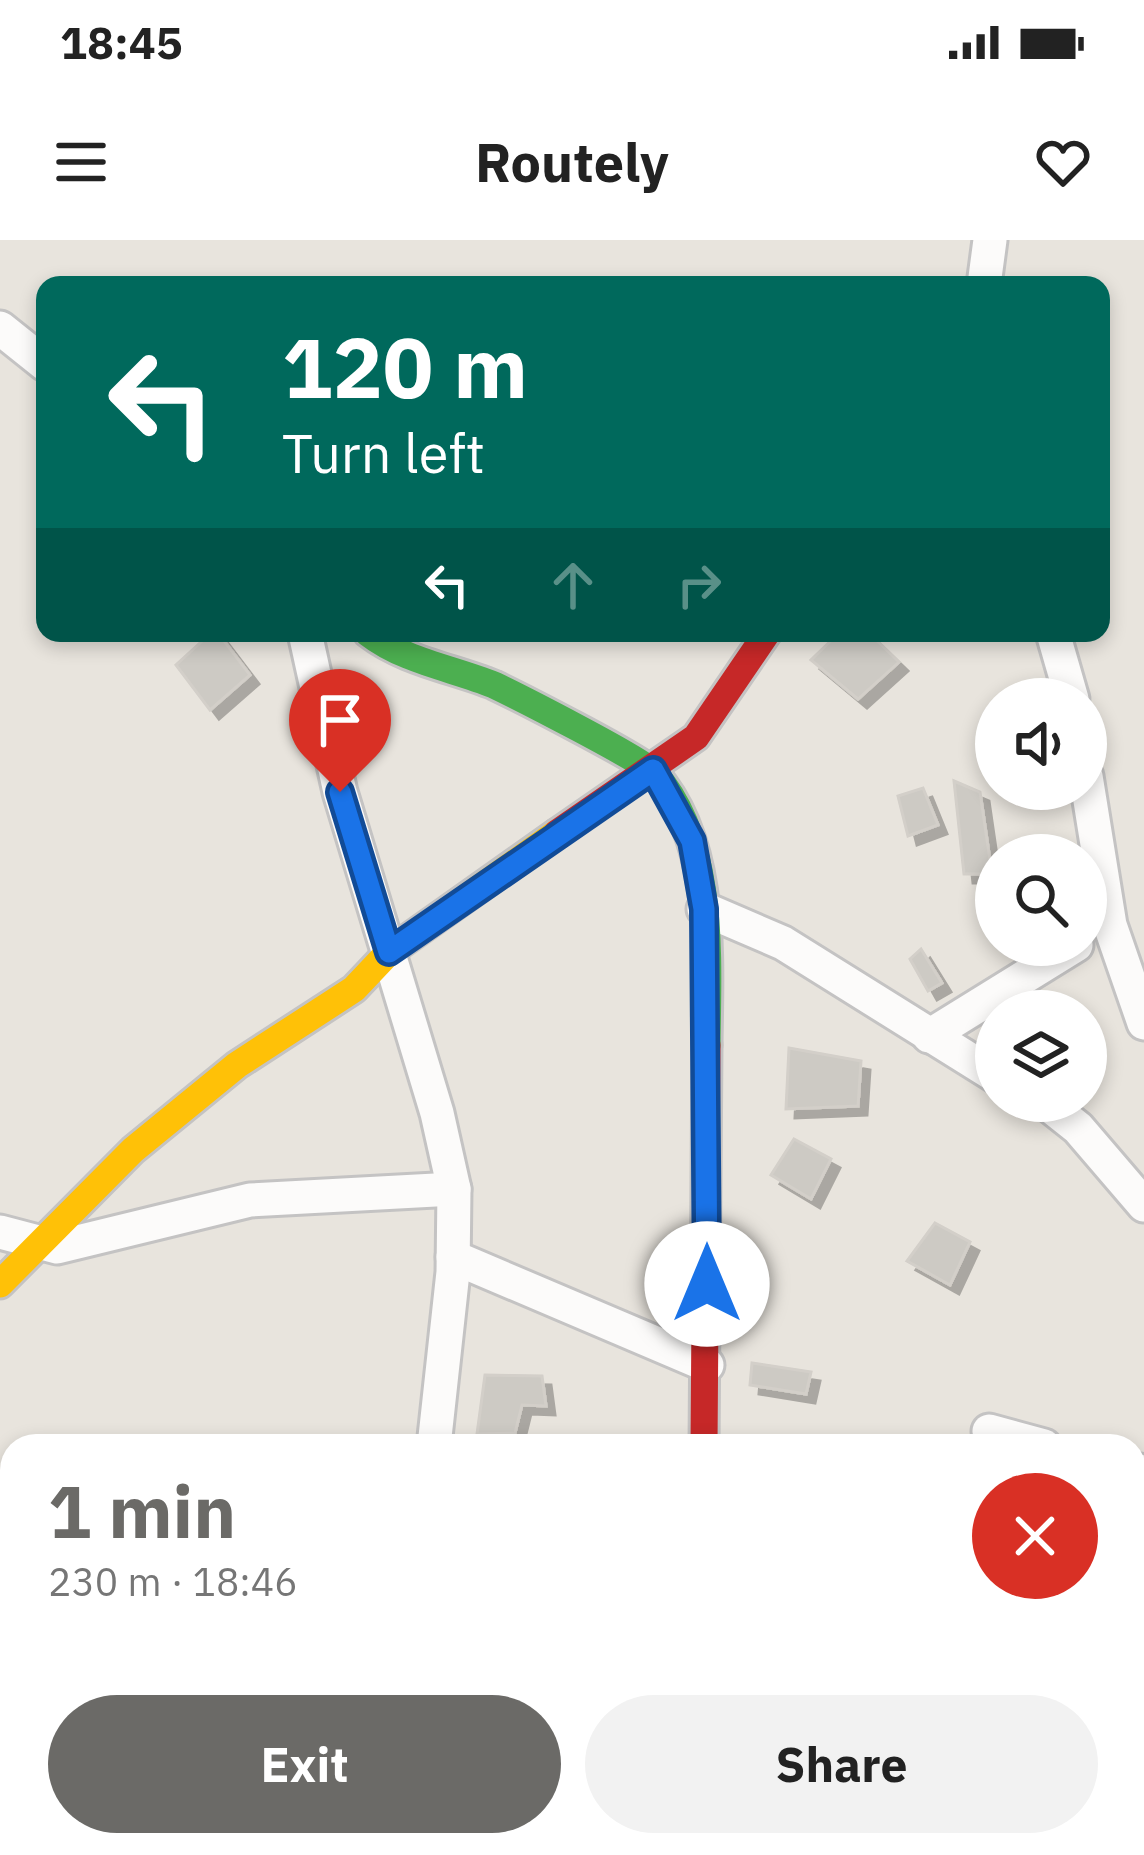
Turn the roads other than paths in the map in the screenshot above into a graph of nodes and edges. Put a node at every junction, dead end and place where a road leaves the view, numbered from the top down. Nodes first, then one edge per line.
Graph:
1 (990, 240) edge
2 (985, 276) edge
3 (0, 328) edge
4 (36, 357) edge
5 (307, 642) edge
6 (379, 642) edge
7 (761, 642) edge
8 (1056, 642) edge
9 (1066, 678) edge
10 (653, 770) junction
11 (704, 909) junction
12 (1107, 950) edge
13 (389, 952) junction
14 (1042, 966) edge
15 (1144, 1023) edge
16 (929, 1036) junction
17 (975, 1063) edge
18 (1070, 1122) edge
19 (454, 1189) junction
20 (1144, 1205) edge
21 (0, 1232) edge
22 (39, 1246) junction
23 (453, 1257) junction
24 (0, 1284) edge
25 (706, 1365) junction
26 (989, 1431) dead end
27 (435, 1434) edge
28 (704, 1434) edge
29 (1000, 1434) edge

1 - 2 street
3 - 4 street
5 - 13 street
6 - 10 street
7 - 10 street
8 - 9 street
10 - 11 street
10 - 13 street
11 - 16 street
11 - 25 street
12 - 15 street
13 - 19 street
13 - 22 street
14 - 16 street
16 - 17 street
18 - 20 street
19 - 22 street
19 - 23 street
21 - 22 street
22 - 24 street
23 - 25 street
23 - 27 street
25 - 28 street
26 - 29 street

